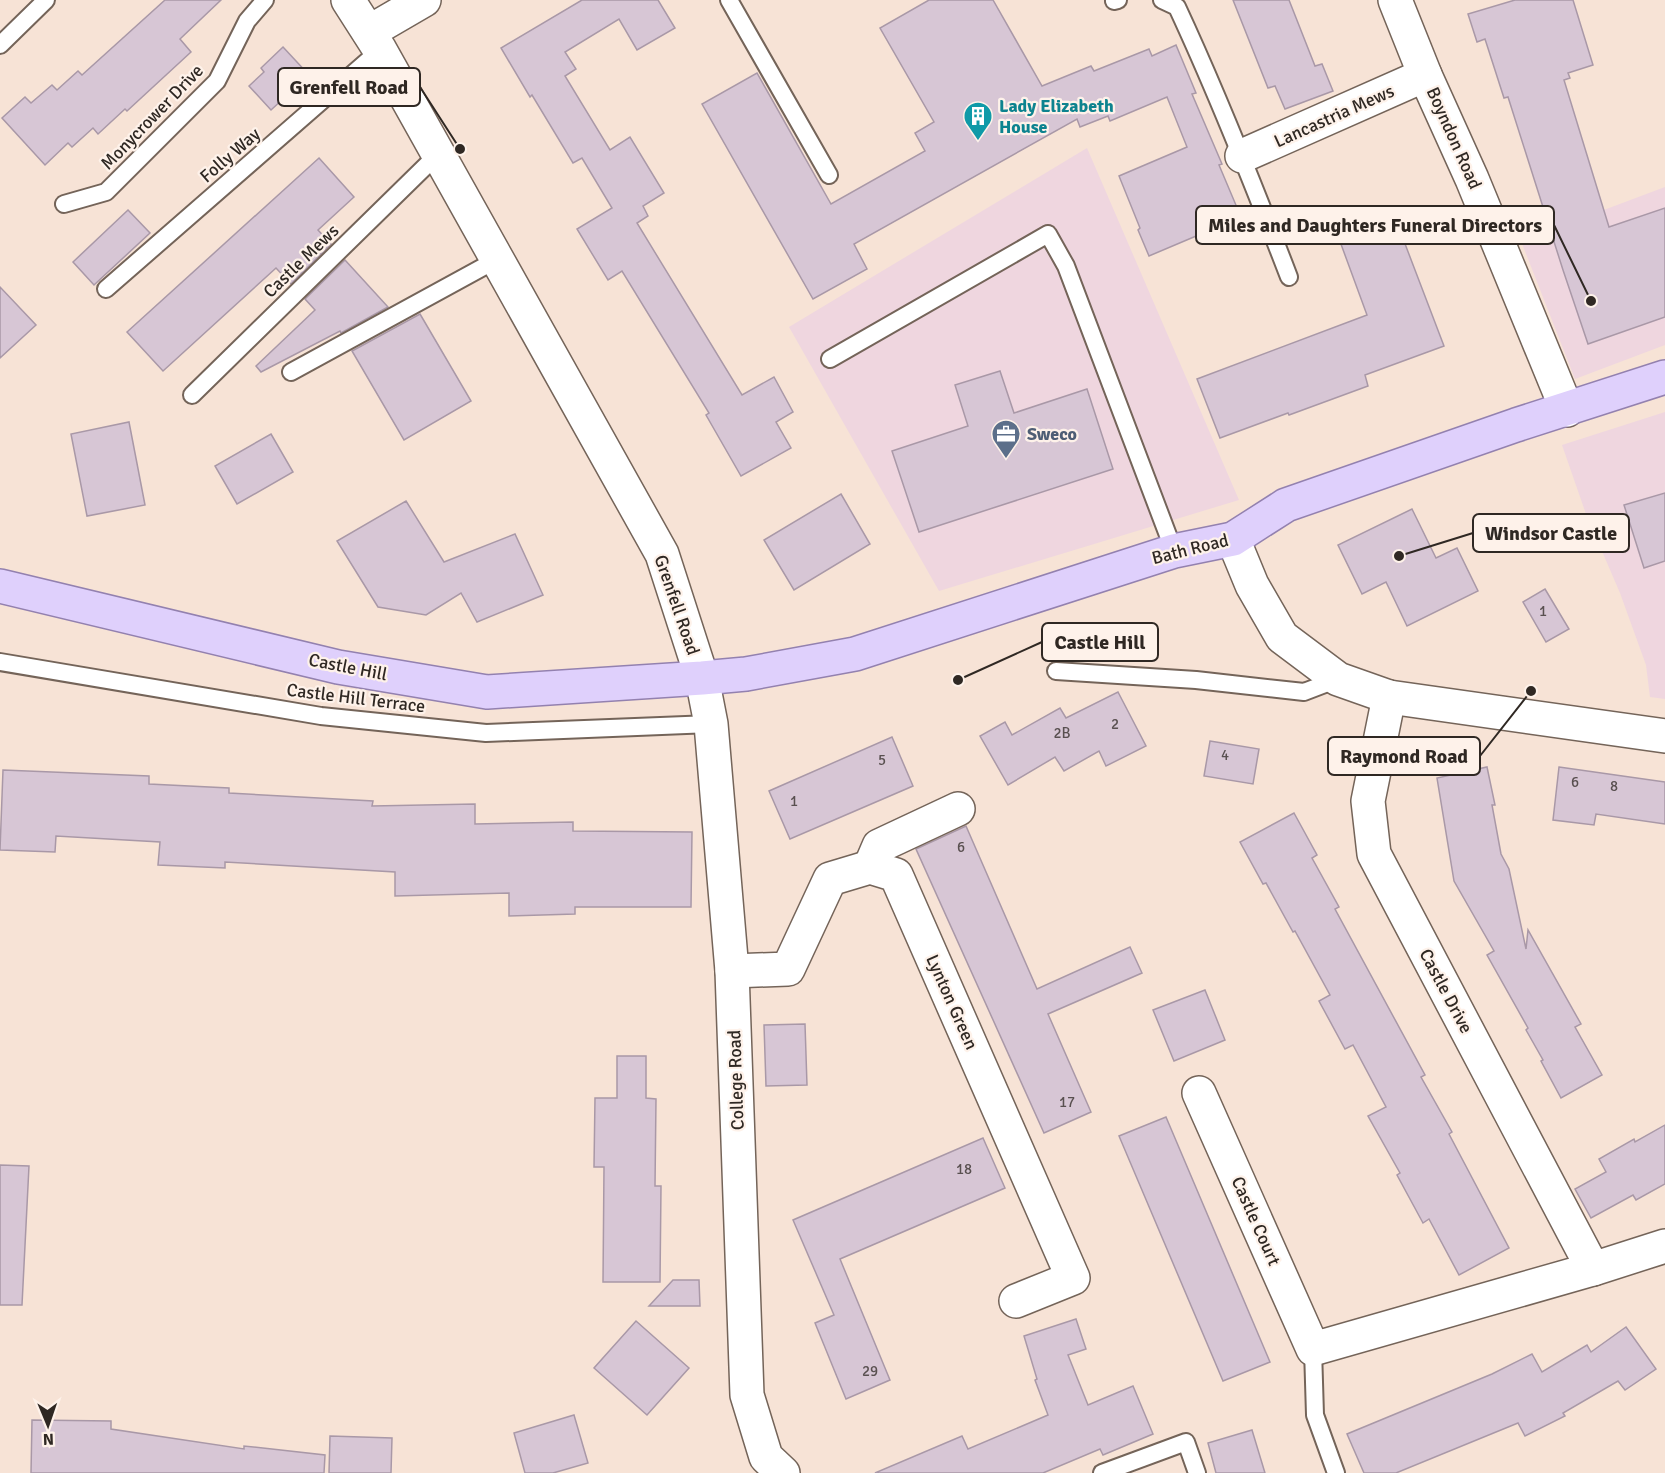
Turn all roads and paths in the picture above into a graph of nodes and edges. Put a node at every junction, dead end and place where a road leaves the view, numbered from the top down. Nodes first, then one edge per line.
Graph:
1 (46, 0) edge
2 (265, 0) edge
3 (348, 0) edge
4 (424, 0) edge
5 (729, 0) edge
6 (1162, 0) edge
7 (1395, 0) edge
8 (374, 41) junction
9 (0, 45) edge
10 (1425, 75) junction
11 (437, 155) junction
12 (1242, 156) junction
13 (829, 175) dead end
14 (64, 204) dead end
15 (496, 260) junction
16 (1289, 277) dead end
17 (106, 289) dead end
18 (830, 359) dead end
19 (291, 372) dead end
20 (1665, 377) edge
21 (192, 395) dead end
22 (1567, 410) junction
23 (1233, 539) junction
24 (1174, 551) junction
25 (0, 586) edge
26 (0, 662) edge
27 (1056, 671) dead end
28 (702, 678) junction
29 (1338, 680) junction
30 (1389, 697) junction
31 (711, 724) junction
32 (1665, 736) edge
33 (958, 809) dead end
34 (870, 867) junction
35 (732, 971) junction
36 (1199, 1093) dead end
37 (1665, 1246) edge
38 (1593, 1269) junction
39 (1016, 1301) dead end
40 (1313, 1349) junction
41 (765, 1468) edge
42 (1101, 1473) edge
43 (1197, 1473) edge
44 (1336, 1473) edge

1 - 9 lane
2 - 14 lane, Monycrower Drive
3 - 8 street, Grenfell Road
4 - 8 street
5 - 13 lane
6 - 12 lane
7 - 10 street, Boyndon Road
8 - 11 street, Grenfell Road
8 - 17 lane, Folly Way
10 - 12 street, Lancastria Mews
10 - 22 street, Boyndon Road
11 - 15 street, Grenfell Road
11 - 21 lane, Castle Mews
12 - 16 lane
15 - 19 lane
15 - 28 street, Grenfell Road
18 - 24 lane
20 - 22 main road, Bath Road
22 - 23 main road, Bath Road
23 - 24 main road, Bath Road
23 - 29 street
24 - 28 main road, Bath Road
25 - 28 main road, Castle Hill
26 - 31 lane, Castle Hill Terrace
27 - 29 lane
28 - 31 street, College Road
29 - 30 street
30 - 32 street
30 - 38 street, Castle Drive
31 - 35 street, College Road
33 - 34 street
34 - 35 street
34 - 39 street, Lynton Green
35 - 41 street, College Road
36 - 40 street, Castle Court
37 - 38 street
38 - 40 street
40 - 44 lane
42 - 43 lane

